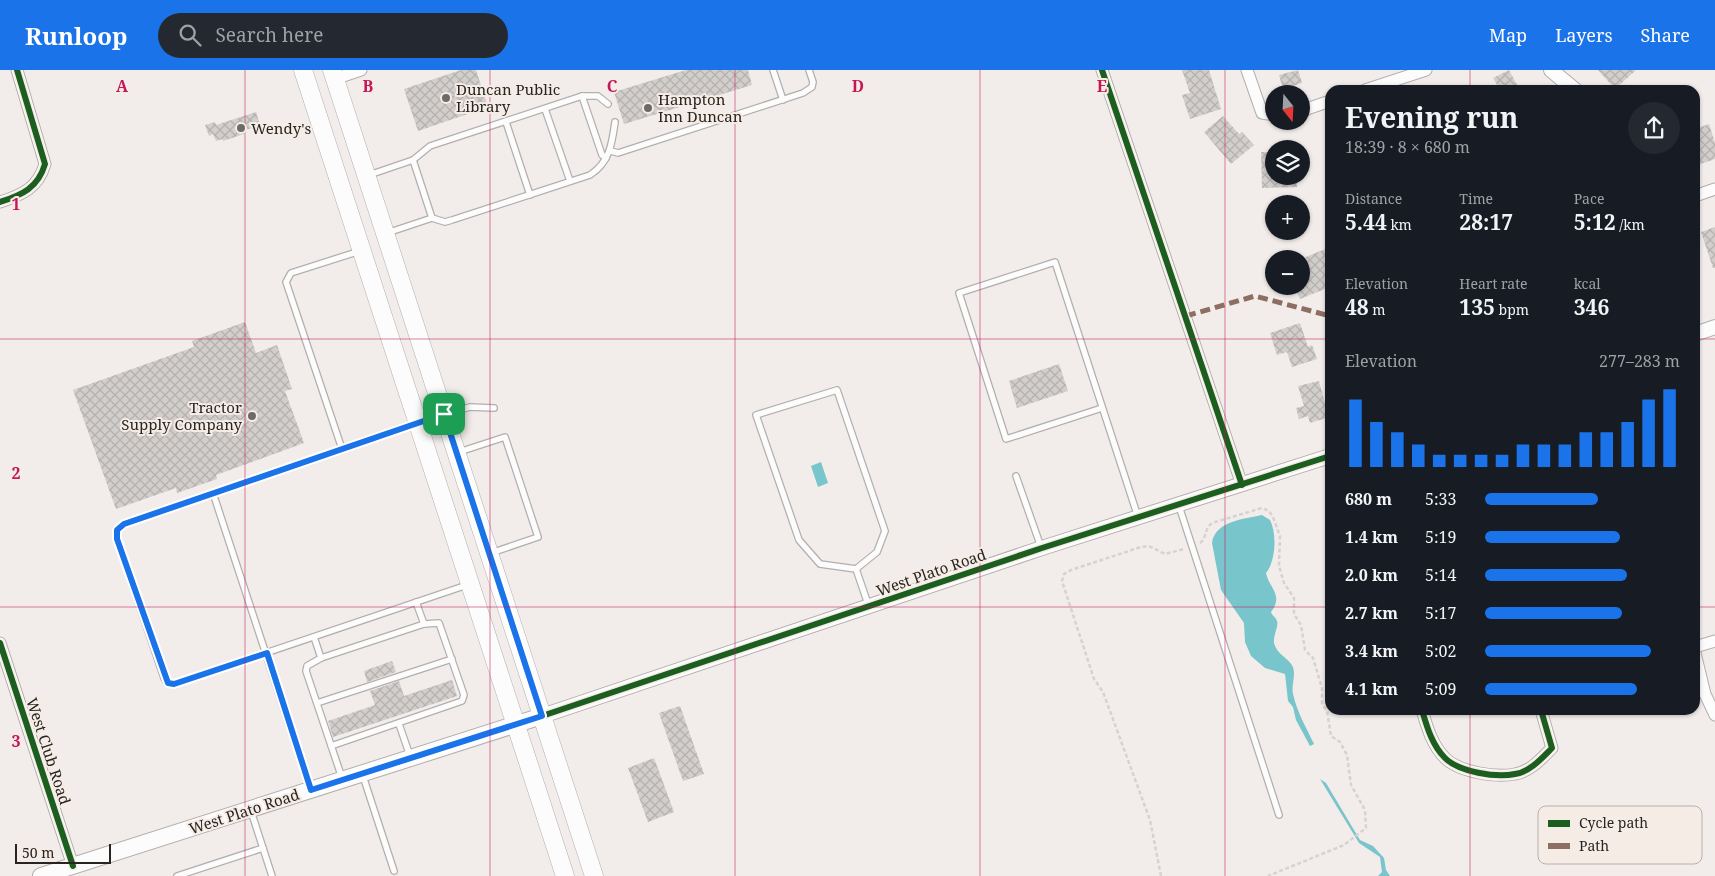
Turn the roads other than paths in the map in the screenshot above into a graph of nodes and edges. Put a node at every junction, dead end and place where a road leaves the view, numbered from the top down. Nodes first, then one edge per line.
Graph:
1 (17, 70) edge
2 (361, 70) edge
3 (773, 70) edge
4 (810, 70) edge
5 (1102, 70) edge
6 (1247, 70) edge
7 (1426, 70) edge
8 (307, 71) edge
9 (1555, 71) edge
10 (333, 74) edge
11 (1380, 85) edge
12 (1570, 85) edge
13 (582, 96) junction
14 (783, 100) junction
15 (1325, 103) edge
16 (608, 104) dead end
17 (1310, 108) edge
18 (545, 109) junction
19 (1265, 114) edge
20 (506, 122) junction
21 (614, 122) dead end
22 (611, 151) junction
23 (606, 158) junction
24 (413, 160) junction
25 (366, 176) junction
26 (570, 181) junction
27 (1715, 189) edge
28 (1700, 194) edge
29 (530, 195) junction
30 (0, 202) edge
31 (432, 218) junction
32 (385, 234) junction
33 (362, 250) junction
34 (1715, 327) edge
35 (1700, 331) edge
36 (494, 408) dead end
37 (1102, 408) junction
38 (444, 414) junction
39 (418, 423) junction
40 (342, 449) junction
41 (456, 453) junction
42 (1325, 458) edge
43 (1016, 476) dead end
44 (1242, 485) junction
45 (213, 493) junction
46 (1179, 506) junction
47 (1138, 518) junction
48 (1042, 548) junction
49 (489, 554) junction
50 (856, 568) junction
51 (469, 584) junction
52 (416, 602) junction
53 (869, 606) junction
54 (424, 624) junction
55 (314, 638) junction
56 (1715, 641) edge
57 (0, 643) edge
58 (1700, 646) edge
59 (267, 653) junction
60 (321, 658) junction
61 (452, 659) junction
62 (1700, 674) edge
63 (317, 703) junction
64 (1424, 715) edge
65 (1542, 715) edge
66 (1715, 715) edge
67 (542, 716) junction
68 (399, 724) junction
69 (515, 724) junction
70 (331, 746) junction
71 (411, 758) junction
72 (362, 774) junction
73 (342, 780) junction
74 (311, 790) junction
75 (251, 809) junction
76 (1279, 815) dead end
77 (263, 848) junction
78 (74, 866) junction
79 (394, 871) dead end
80 (41, 876) edge
81 (178, 876) edge
82 (272, 876) edge
83 (565, 876) edge
84 (594, 876) edge

1 - 30 street
2 - 10 street
3 - 14 lane
4 - 14 lane
5 - 44 street
6 - 19 street
7 - 11 street
8 - 33 main road
9 - 12 street
10 - 25 main road
13 - 16 lane
13 - 18 lane
13 - 23 lane
14 - 22 lane
15 - 17 street
18 - 20 lane
18 - 26 lane
20 - 24 lane
20 - 29 lane
21 - 22 lane
22 - 23 lane
23 - 26 lane
24 - 25 lane
24 - 31 lane
25 - 32 main road
26 - 29 lane
27 - 28 street
29 - 31 lane
31 - 32 lane
32 - 38 main road
33 - 39 main road
33 - 40 lane
34 - 35 street
36 - 38 lane
37 - 37 lane
37 - 47 lane
38 - 39 main road
38 - 41 main road
39 - 40 lane
39 - 51 main road
40 - 45 lane
41 - 49 main road
41 - 49 lane
42 - 44 street, West Plato Road
43 - 48 lane
44 - 46 street, West Plato Road
45 - 59 lane
45 - 59 lane
46 - 47 street, West Plato Road
46 - 76 lane
47 - 48 street, West Plato Road
48 - 53 street, West Plato Road
49 - 67 main road
50 - 50 lane
50 - 53 lane
51 - 52 lane
51 - 69 main road
52 - 54 lane
52 - 55 lane
53 - 67 street, West Plato Road
54 - 60 lane
54 - 61 lane
55 - 59 lane
55 - 60 lane
56 - 58 street
57 - 78 street, West Club Road
59 - 74 lane
60 - 63 lane
61 - 63 lane
61 - 68 lane
62 - 66 street
63 - 70 lane
64 - 65 street
67 - 69 main road, West Plato Road
67 - 84 main road
68 - 70 lane
68 - 71 lane
69 - 71 main road, West Plato Road
69 - 83 main road
70 - 73 lane
71 - 72 main road, West Plato Road
72 - 73 main road, West Plato Road
72 - 79 lane
73 - 74 main road, West Plato Road
74 - 75 main road, West Plato Road
75 - 77 lane
75 - 78 main road, West Plato Road
77 - 81 lane
77 - 82 lane
78 - 80 main road, West Plato Road

